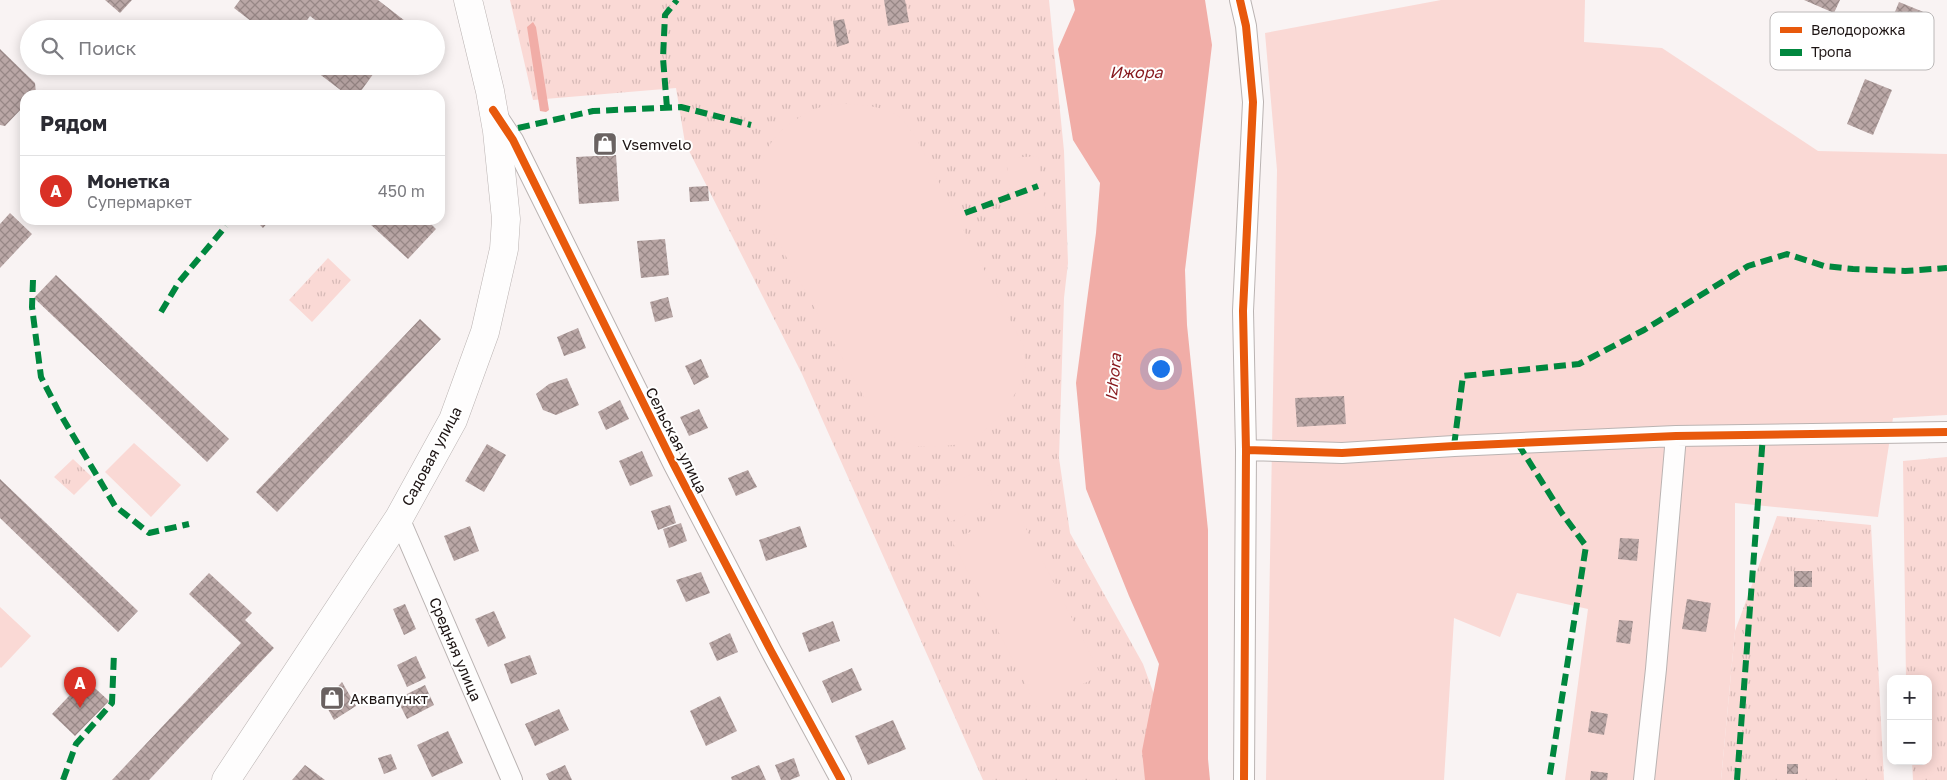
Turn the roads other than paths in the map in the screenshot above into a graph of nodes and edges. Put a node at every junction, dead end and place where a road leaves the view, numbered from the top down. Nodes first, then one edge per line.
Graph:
1 (468, 0) edge
2 (1240, 0) edge
3 (493, 110) junction
4 (1947, 432) edge
5 (1676, 436) junction
6 (1246, 450) junction
7 (399, 518) junction
8 (226, 780) edge
9 (512, 780) edge
10 (841, 780) edge
11 (1244, 780) edge
12 (1644, 780) edge

1 - 3 main road, Садовая улица
2 - 6 street
3 - 7 main road, Садовая улица
3 - 10 street, Сельская улица
4 - 5 street
5 - 6 street
5 - 12 street
6 - 11 street
7 - 8 main road, Садовая улица
7 - 9 street, Средняя улица

